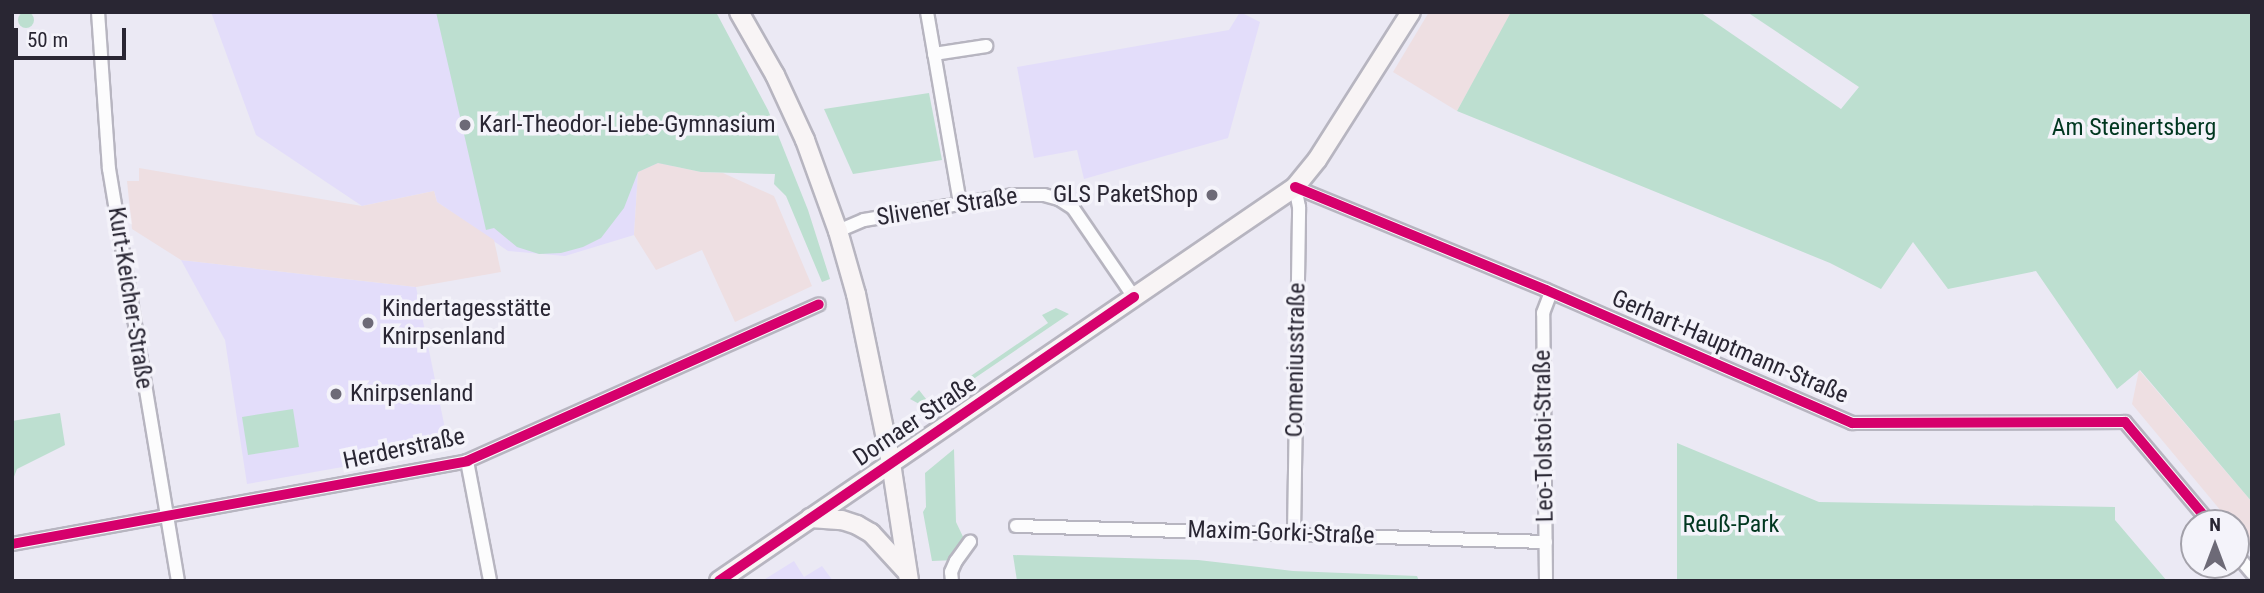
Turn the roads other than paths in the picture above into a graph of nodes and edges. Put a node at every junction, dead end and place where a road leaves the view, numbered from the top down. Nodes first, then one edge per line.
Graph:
1 (98, 12) edge
2 (739, 12) edge
3 (927, 12) edge
4 (1410, 12) edge
5 (986, 46) dead end
6 (934, 54) junction
7 (1295, 187) junction
8 (960, 204) junction
9 (838, 231) junction
10 (1551, 292) junction
11 (1134, 297) junction
12 (819, 304) dead end
13 (467, 461) junction
14 (891, 463) junction
15 (2198, 509) edge
16 (166, 517) junction
17 (810, 518) junction
18 (1016, 526) dead end
19 (1294, 534) junction
20 (970, 542) dead end
21 (1546, 542) junction
22 (12, 544) edge
23 (908, 576) edge
24 (178, 581) edge
25 (490, 581) edge
26 (719, 581) edge
27 (952, 581) edge
28 (1546, 581) edge

1 - 16 street, Kurt-Keicher-Straße
2 - 9 main road
3 - 6 street
4 - 7 main road, Dornaer Straße
5 - 6 street
6 - 8 street
7 - 10 street, Gerhart-Hauptmann-Straße
7 - 11 main road, Dornaer Straße
7 - 19 street, Comeniusstraße
8 - 9 street, Slivener Straße
8 - 11 street, Slivener Straße
9 - 14 main road
10 - 15 street, Gerhart-Hauptmann-Straße
10 - 21 street, Leo-Tolstoi-Straße
11 - 14 main road, Dornaer Straße
12 - 13 street, Herderstraße
13 - 16 street, Herderstraße
13 - 25 street
14 - 17 main road, Dornaer Straße
14 - 23 main road
16 - 22 street, Herderstraße
16 - 24 street, Kurt-Keicher-Straße
17 - 23 main road
17 - 26 main road, Dornaer Straße
18 - 19 street, Maxim-Gorki-Straße
19 - 21 street, Maxim-Gorki-Straße
20 - 27 street
21 - 28 street, Leo-Tolstoi-Straße

